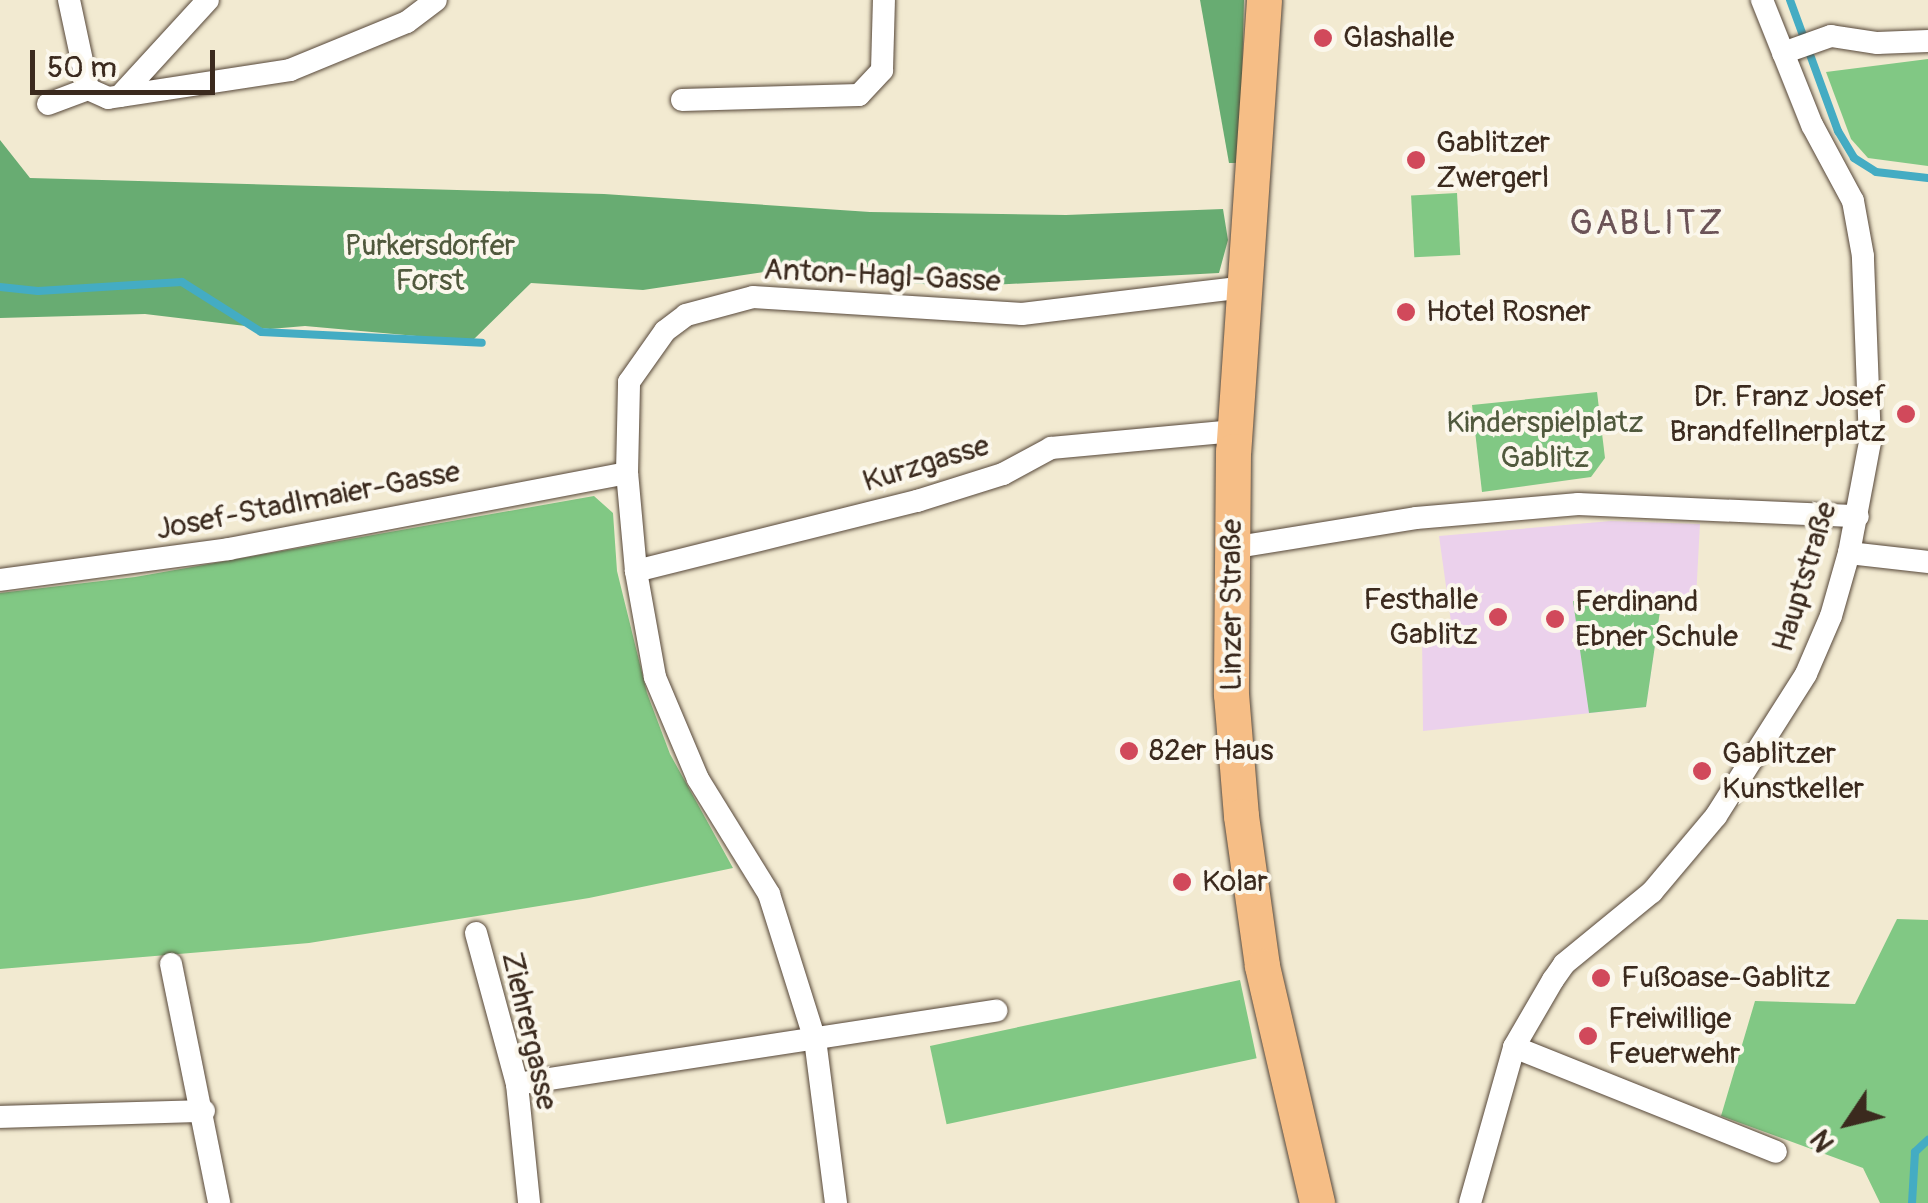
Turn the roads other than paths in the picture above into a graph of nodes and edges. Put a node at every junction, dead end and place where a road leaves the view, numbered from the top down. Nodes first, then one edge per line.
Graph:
1 (69, 0) edge
2 (208, 0) edge
3 (436, 0) edge
4 (884, 0) edge
5 (1264, 0) edge
6 (1762, 0) edge
7 (1928, 41) edge
8 (1790, 51) junction
9 (88, 89) junction
10 (120, 96) junction
11 (682, 100) dead end
12 (48, 104) dead end
13 (1244, 287) junction
14 (1234, 431) junction
15 (627, 473) junction
16 (1858, 516) junction
17 (1231, 548) junction
18 (1849, 553) junction
19 (1928, 562) edge
20 (636, 571) junction
21 (0, 580) edge
22 (476, 933) dead end
23 (172, 964) dead end
24 (996, 1012) dead end
25 (815, 1040) junction
26 (1514, 1048) junction
27 (517, 1084) junction
28 (204, 1111) junction
29 (0, 1117) edge
30 (1776, 1152) dead end
31 (219, 1203) edge
32 (529, 1203) edge
33 (836, 1203) edge
34 (1317, 1203) edge
35 (1470, 1203) edge

1 - 9 street
2 - 10 street
3 - 10 street
4 - 11 street
5 - 13 main road, Linzer Straße
6 - 8 street, Hauptstraße
7 - 8 street
8 - 16 street, Hauptstraße
9 - 10 street
9 - 12 street
13 - 14 main road, Linzer Straße
13 - 15 street, Anton-Hagl-Gasse
14 - 17 main road, Linzer Straße
14 - 20 street, Kurzgasse
15 - 20 street, Anton-Hagl-Gasse
15 - 21 street, Josef-Stadlmaier-Gasse
16 - 17 street
16 - 18 street, Hauptstraße
17 - 34 main road, Linzer Straße
18 - 19 street
18 - 26 street, Hauptstraße
20 - 25 street, Anton-Hagl-Gasse
22 - 27 street, Ziehrergasse
23 - 28 street
24 - 25 street
25 - 27 street
25 - 33 street, Anton-Hagl-Gasse
26 - 30 street
26 - 35 street, Hauptstraße
27 - 32 street, Ziehrergasse
28 - 29 street
28 - 31 street

